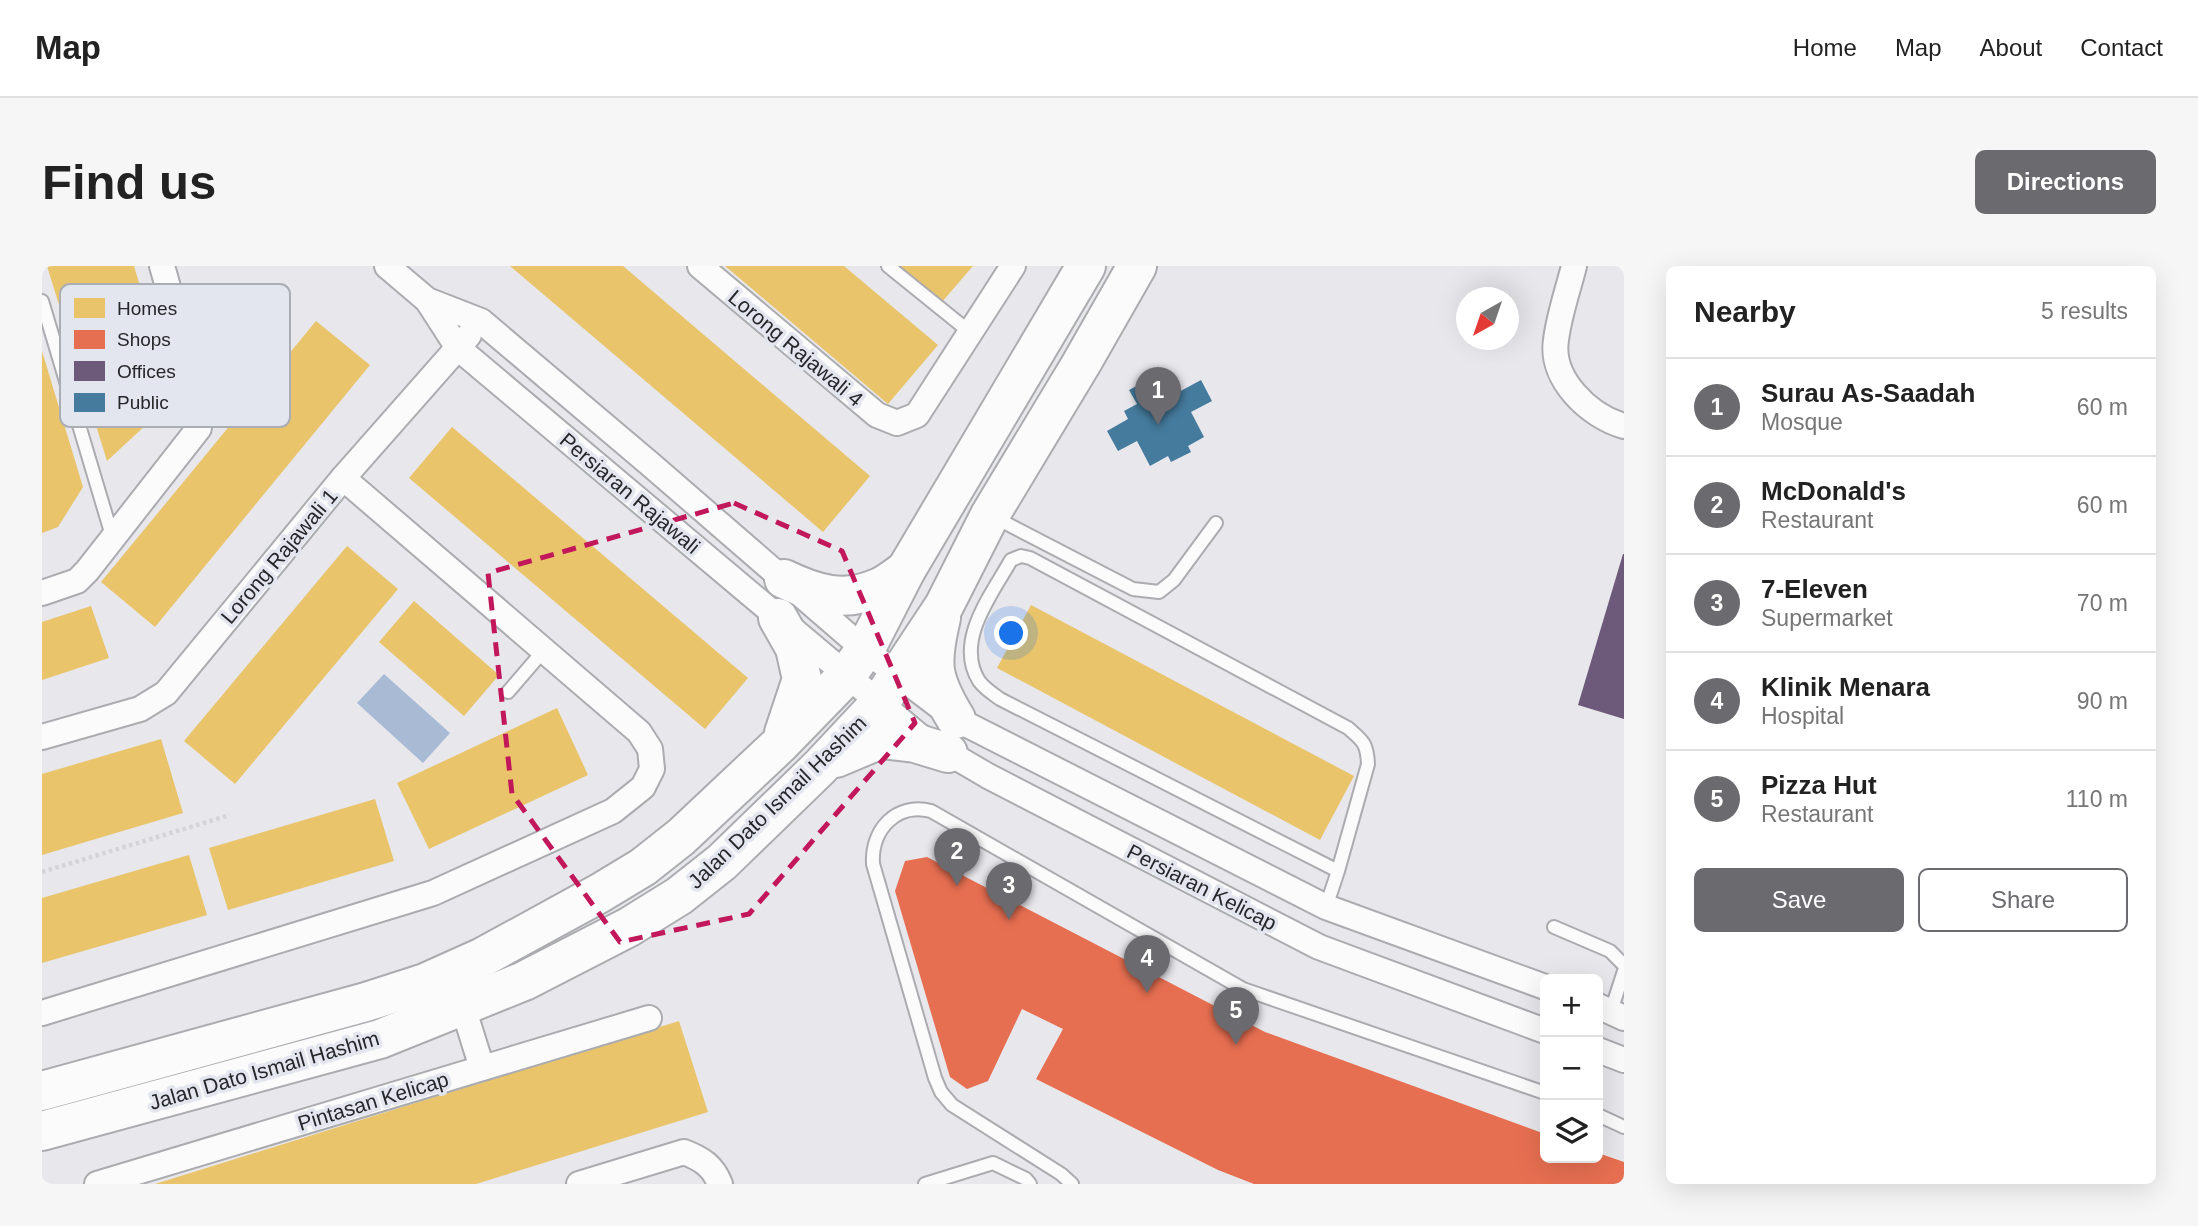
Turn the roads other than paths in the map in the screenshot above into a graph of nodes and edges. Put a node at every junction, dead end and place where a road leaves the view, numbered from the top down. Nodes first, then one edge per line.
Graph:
1 (162, 266) edge
2 (387, 266) edge
3 (700, 266) edge
4 (888, 266) edge
5 (1013, 266) edge
6 (1086, 266) edge
7 (1137, 266) edge
8 (1574, 266) edge
9 (167, 284) edge
10 (427, 300) junction
11 (42, 301) edge
12 (481, 321) junction
13 (971, 333) junction
14 (458, 348) junction
15 (60, 362) edge
16 (1624, 426) edge
17 (79, 427) edge
18 (199, 427) edge
19 (343, 478) junction
20 (990, 515) junction
21 (1216, 523) dead end
22 (113, 540) junction
23 (906, 570) junction
24 (784, 579) junction
25 (42, 593) edge
26 (944, 606) junction
27 (778, 618) junction
28 (545, 649) junction
29 (856, 663) junction
30 (888, 689) junction
31 (508, 692) dead end
32 (952, 736) junction
33 (42, 737) edge
34 (779, 745) junction
35 (819, 768) junction
36 (1338, 871) junction
37 (1326, 907) junction
38 (1554, 927) dead end
39 (1624, 965) edge
40 (1624, 971) edge
41 (1540, 985) edge
42 (463, 1007) junction
43 (1611, 1012) edge
44 (42, 1013) edge
45 (649, 1018) dead end
46 (1540, 1029) edge
47 (1603, 1052) edge
48 (1624, 1060) edge
49 (482, 1068) junction
50 (42, 1091) edge
51 (1540, 1091) edge
52 (1603, 1117) edge
53 (1624, 1127) edge
54 (42, 1131) edge
55 (592, 1182) edge
56 (97, 1184) edge
57 (720, 1184) edge
58 (925, 1184) edge
59 (1030, 1184) edge
60 (1072, 1184) edge

1 - 9 street
2 - 10 street, Persiaran Rajawali
3 - 13 street, Lorong Rajawali 4
4 - 13 lane
5 - 13 street
6 - 23 main road, Jalan Dato Ismail Hashim
7 - 20 main road, Jalan Dato Ismail Hashim
8 - 16 street
10 - 12 street, Persiaran Rajawali
10 - 14 street, Persiaran Rajawali
11 - 15 lane
12 - 14 street, Lorong Rajawali 1
12 - 24 street, Persiaran Rajawali
14 - 19 street, Lorong Rajawali 1
14 - 27 street, Persiaran Rajawali
17 - 22 lane
18 - 22 street
19 - 28 street
19 - 33 street, Lorong Rajawali 1
20 - 21 lane
20 - 26 main road, Jalan Dato Ismail Hashim
22 - 25 street
23 - 24 main road
23 - 29 main road, Jalan Dato Ismail Hashim
24 - 29 street, Persiaran Rajawali
26 - 30 main road, Jalan Dato Ismail Hashim
26 - 32 main road
27 - 29 street, Persiaran Rajawali
27 - 34 main road
28 - 31 lane
28 - 44 street
29 - 30 street
29 - 30 street
29 - 34 main road, Jalan Dato Ismail Hashim
30 - 32 street, Persiaran Kelicap
30 - 32 street, Persiaran Kelicap
30 - 35 main road, Jalan Dato Ismail Hashim
32 - 35 main road
32 - 37 street, Persiaran Kelicap
32 - 46 street, Persiaran Kelicap
34 - 50 main road, Jalan Dato Ismail Hashim
35 - 42 main road, Jalan Dato Ismail Hashim
36 - 36 lane
36 - 37 lane
37 - 41 street, Persiaran Kelicap
38 - 39 lane
40 - 43 lane
42 - 49 street
42 - 54 main road, Jalan Dato Ismail Hashim
45 - 49 street, Pintasan Kelicap
47 - 48 street
49 - 56 street, Pintasan Kelicap
51 - 60 lane
52 - 53 lane
55 - 57 street
58 - 59 lane

